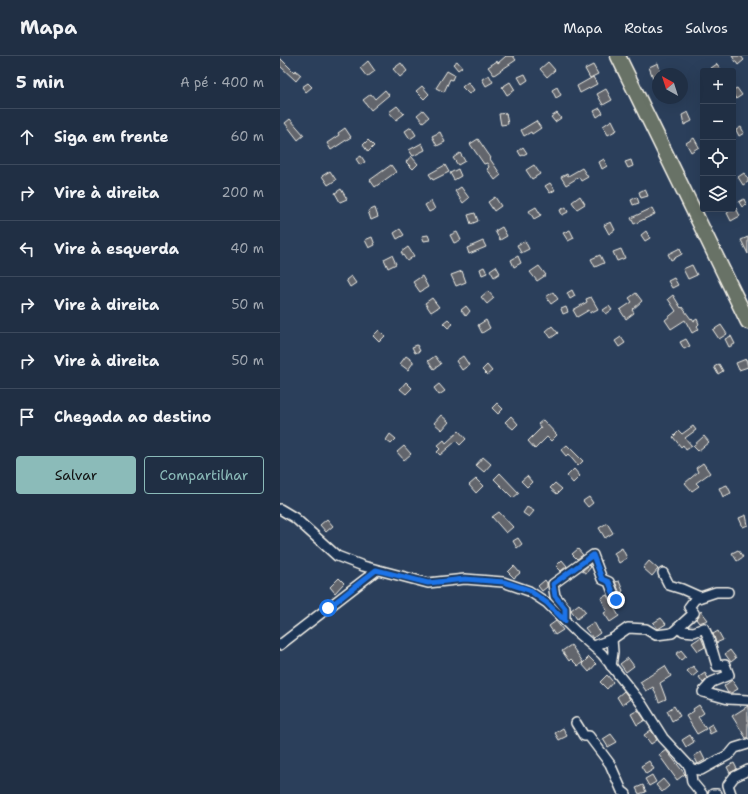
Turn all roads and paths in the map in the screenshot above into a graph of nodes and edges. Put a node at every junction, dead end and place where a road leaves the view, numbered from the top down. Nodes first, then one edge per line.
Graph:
1 (618, 56) edge
2 (748, 322) edge
3 (280, 509) edge
4 (376, 570) junction
5 (663, 572) dead end
6 (728, 592) dead end
7 (700, 597) junction
8 (620, 604) dead end
9 (565, 621) junction
10 (680, 626) junction
11 (612, 639) junction
12 (280, 645) edge
13 (594, 646) junction
14 (611, 666) junction
15 (748, 700) edge
16 (576, 723) dead end
17 (748, 744) edge
18 (690, 769) junction
19 (748, 770) edge
20 (626, 794) edge
21 (702, 794) edge
22 (713, 794) edge
23 (717, 794) edge
24 (731, 794) edge

1 - 2 highway
3 - 4 street
4 - 9 street
4 - 12 street
5 - 7 street
6 - 7 street
7 - 10 street
8 - 9 street
9 - 13 street
10 - 11 street
10 - 15 street
11 - 13 street
11 - 14 street
13 - 14 street
14 - 18 street
16 - 20 street
17 - 18 street
18 - 21 street
19 - 24 street
22 - 23 street

